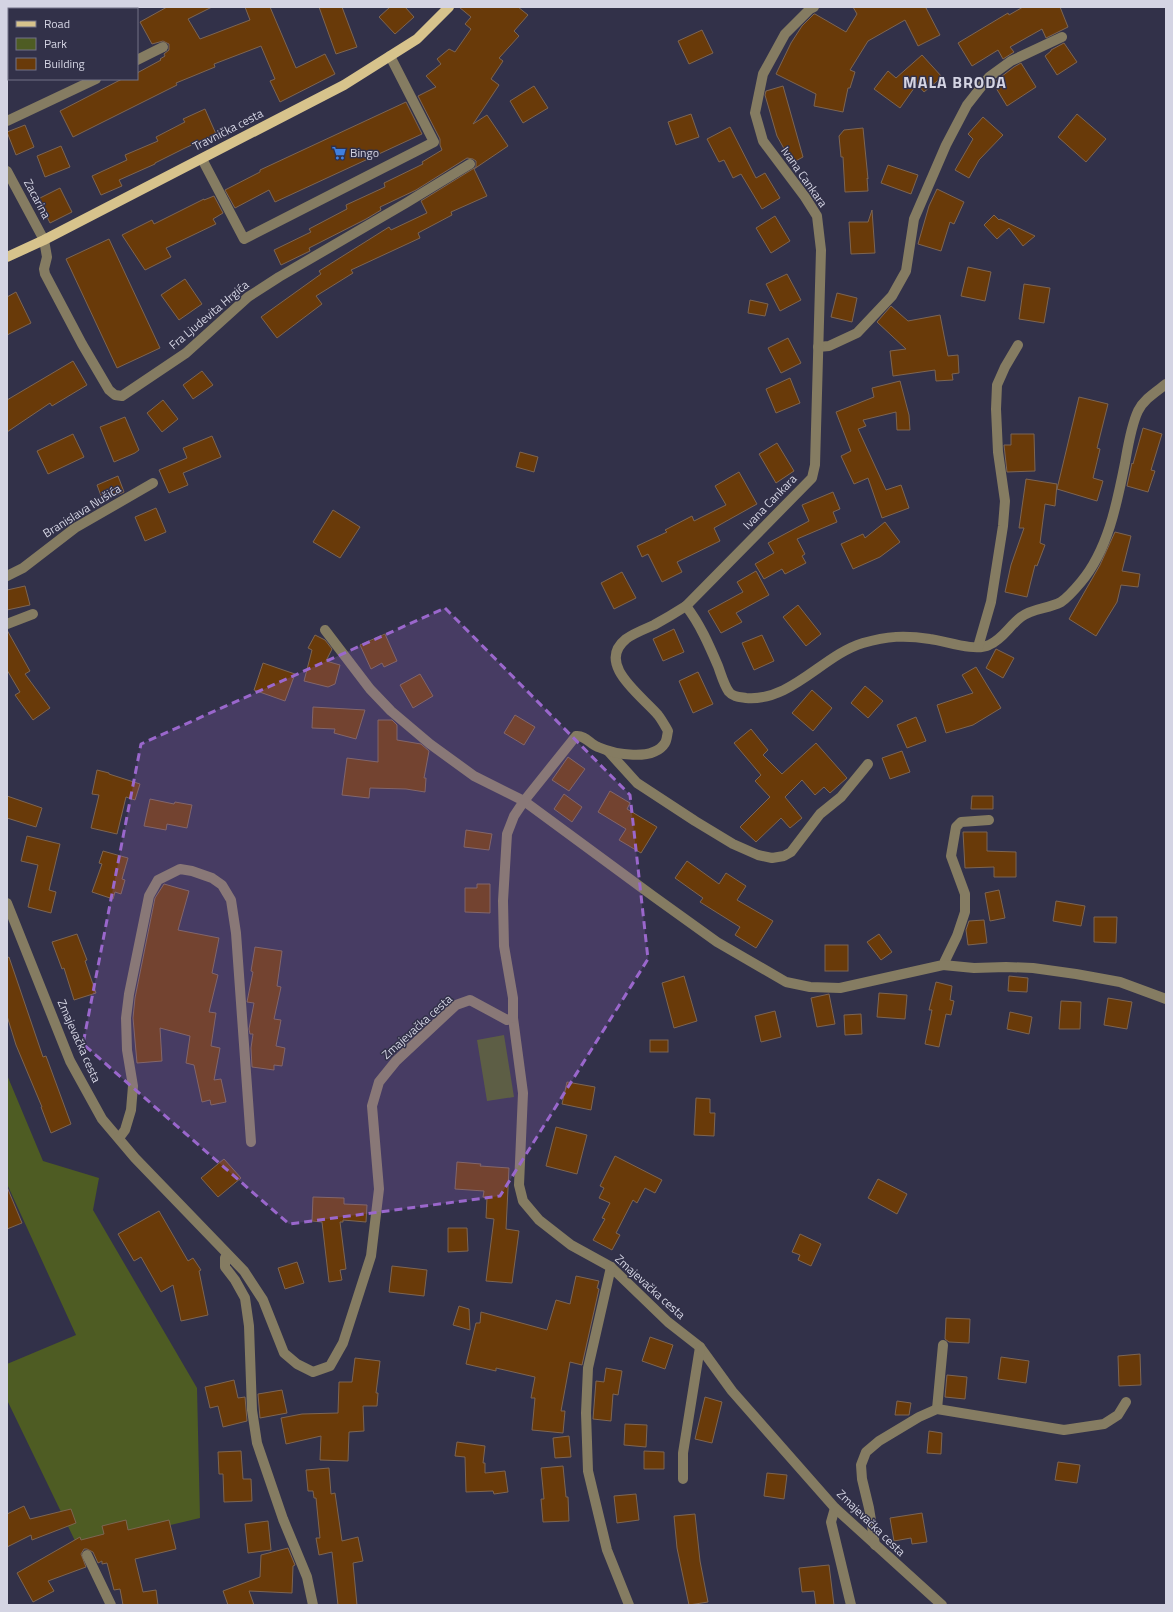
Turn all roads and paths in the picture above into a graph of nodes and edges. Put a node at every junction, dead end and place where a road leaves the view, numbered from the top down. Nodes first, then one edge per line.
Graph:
1 (449, 7) edge
2 (814, 7) edge
3 (1062, 37) dead end
4 (163, 47) dead end
5 (390, 56) junction
6 (138, 60) edge
7 (94, 80) edge
8 (7, 121) edge
9 (202, 159) junction
10 (470, 164) dead end
11 (7, 170) edge
12 (44, 240) junction
13 (7, 257) edge
14 (1018, 345) dead end
15 (818, 347) junction
16 (1166, 384) edge
17 (152, 482) dead end
18 (7, 576) edge
19 (686, 606) junction
20 (33, 614) dead end
21 (7, 624) edge
22 (325, 630) dead end
23 (978, 647) junction
24 (608, 751) junction
25 (868, 764) dead end
26 (524, 801) junction
27 (990, 820) dead end
28 (7, 903) edge
29 (943, 965) junction
30 (1166, 1000) edge
31 (513, 1018) junction
32 (119, 1138) junction
33 (251, 1142) dead end
34 (227, 1254) junction
35 (611, 1267) junction
36 (943, 1345) dead end
37 (700, 1347) junction
38 (1126, 1402) dead end
39 (937, 1409) junction
40 (683, 1479) dead end
41 (835, 1508) junction
42 (875, 1545) junction
43 (87, 1555) dead end
44 (111, 1605) edge
45 (311, 1605) edge
46 (629, 1605) edge
47 (851, 1605) edge
48 (942, 1605) edge

1 - 5 main road, Travnička cesta
2 - 15 street, Ivana Cankara
3 - 15 street
4 - 6 street
5 - 9 main road, Travnička cesta
5 - 9 street
7 - 8 street
9 - 12 main road, Travnička cesta
10 - 12 street, Fra Ljudevita Hrgića
11 - 12 street, Zacarina
12 - 13 main road, Travnička cesta
14 - 23 street
15 - 19 street, Ivana Cankara
16 - 23 street
17 - 18 street, Branislava Nušića
19 - 23 street
19 - 24 street, Ivana Cankara
20 - 21 street
22 - 26 street
24 - 25 street
24 - 26 street, Ivana Cankara
26 - 29 street
26 - 31 street
27 - 29 street
28 - 32 street, Zmajevačka cesta
29 - 30 street
31 - 34 street, Zmajevačka cesta
31 - 35 street, Zmajevačka cesta
32 - 33 street
32 - 34 street, Zmajevačka cesta
34 - 45 street
35 - 37 street, Zmajevačka cesta
35 - 46 street
36 - 39 street
37 - 40 street
37 - 41 street, Zmajevačka cesta
38 - 39 street
39 - 42 street
41 - 42 street, Zmajevačka cesta
41 - 47 street
42 - 48 street, Zmajevačka cesta
43 - 44 street

